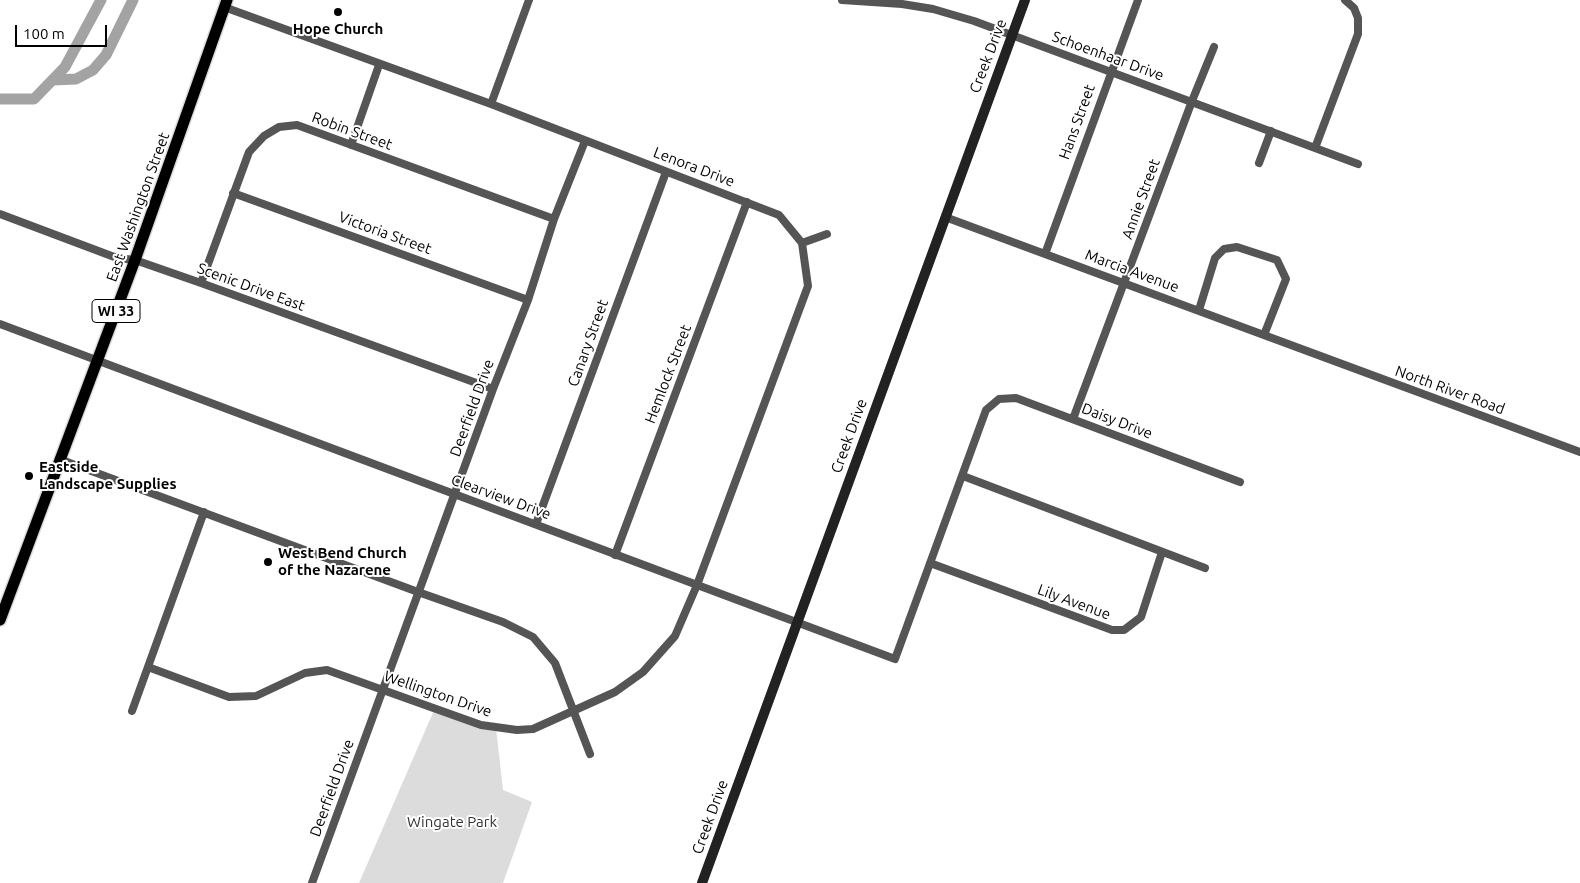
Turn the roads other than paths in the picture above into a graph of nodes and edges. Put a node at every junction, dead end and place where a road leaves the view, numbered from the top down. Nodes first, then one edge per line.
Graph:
1 (529, 0) edge
2 (842, 0) edge
3 (1025, 0) edge
4 (1138, 0) edge
5 (1345, 0) edge
6 (225, 4) edge
7 (1012, 36) junction
8 (1214, 48) dead end
9 (379, 65) junction
10 (1110, 70) junction
11 (1192, 101) junction
12 (491, 104) junction
13 (1271, 131) junction
14 (585, 141) junction
15 (351, 145) junction
16 (1316, 148) junction
17 (1259, 163) dead end
18 (1358, 164) dead end
19 (666, 172) junction
20 (233, 193) junction
21 (747, 202) junction
22 (0, 214) edge
23 (945, 217) junction
24 (554, 219) junction
25 (827, 234) dead end
26 (802, 243) junction
27 (1045, 254) junction
28 (136, 260) junction
29 (201, 283) junction
30 (1125, 283) junction
31 (528, 300) junction
32 (1199, 310) junction
33 (0, 324) edge
34 (1264, 335) junction
35 (1310, 353) joint
36 (97, 360) junction
37 (493, 389) junction
38 (1073, 419) junction
39 (1580, 452) edge
40 (60, 459) junction
41 (963, 476) junction
42 (1240, 482) dead end
43 (455, 494) junction
44 (204, 512) junction
45 (536, 524) junction
46 (1162, 552) junction
47 (615, 555) junction
48 (930, 563) junction
49 (1205, 568) dead end
50 (697, 585) junction
51 (418, 592) junction
52 (0, 620) edge
53 (798, 623) junction
54 (148, 667) junction
55 (383, 689) junction
56 (132, 711) dead end
57 (574, 712) junction
58 (590, 754) dead end
59 (312, 883) edge
60 (702, 883) edge

1 - 12 street
2 - 7 street, Schoenhaar Drive
3 - 7 street, Creek Drive
4 - 10 street, Hans Street
5 - 16 street
6 - 9 street, Lenora Drive
6 - 28 main road, East Washington Street / WI 33
7 - 10 street, Schoenhaar Drive
7 - 23 street, Creek Drive
8 - 11 street, Annie Street
9 - 12 street, Lenora Drive
9 - 15 street
10 - 11 street, Schoenhaar Drive
10 - 27 street, Hans Street
11 - 13 street, Schoenhaar Drive
11 - 30 street, Annie Street
12 - 14 street, Lenora Drive
13 - 16 street, Schoenhaar Drive
13 - 17 street
14 - 19 street, Lenora Drive
14 - 24 street, Deerfield Drive
15 - 20 street, Robin Street
15 - 24 street, Robin Street
16 - 18 street, Schoenhaar Drive
19 - 21 street, Lenora Drive
19 - 45 street, Canary Street
20 - 29 street, Robin Street
20 - 31 street, Victoria Street
21 - 26 street, Lenora Drive
21 - 47 street, Hemlock Street
22 - 28 street, Scenic Drive East
23 - 27 street, Marcia Avenue
23 - 53 street, Creek Drive
24 - 31 street, Deerfield Drive
25 - 26 street
26 - 50 street
27 - 30 street, Marcia Avenue
28 - 29 street, Scenic Drive East
28 - 36 main road, East Washington Street / WI 33
29 - 37 street, Scenic Drive East
30 - 32 street, Marcia Avenue
30 - 38 street, Annie Street
31 - 37 street, Deerfield Drive
32 - 34 street, Marcia Avenue
32 - 34 street
33 - 36 street, Clearview Drive
34 - 35 street, Marcia Avenue
35 - 39 street, North River Road
36 - 40 main road, East Washington Street / WI 33
36 - 43 street, Clearview Drive
37 - 43 street, Deerfield Drive
38 - 41 street, Daisy Drive
38 - 42 street, Daisy Drive
40 - 44 street
40 - 52 main road, East Washington Street / WI 33
41 - 46 street
41 - 48 street
43 - 45 street, Clearview Drive
43 - 51 street, Deerfield Drive
44 - 51 street
44 - 54 street
45 - 47 street, Clearview Drive
46 - 48 street, Lily Avenue
46 - 49 street
47 - 50 street, Clearview Drive
48 - 53 street, Clearview Drive
50 - 53 street, Clearview Drive
50 - 57 street, Wellington Drive
51 - 55 street, Deerfield Drive
51 - 57 street
53 - 60 street, Creek Drive
54 - 55 street, Wellington Drive
54 - 56 street
55 - 57 street, Wellington Drive
55 - 59 street, Deerfield Drive
57 - 58 street

